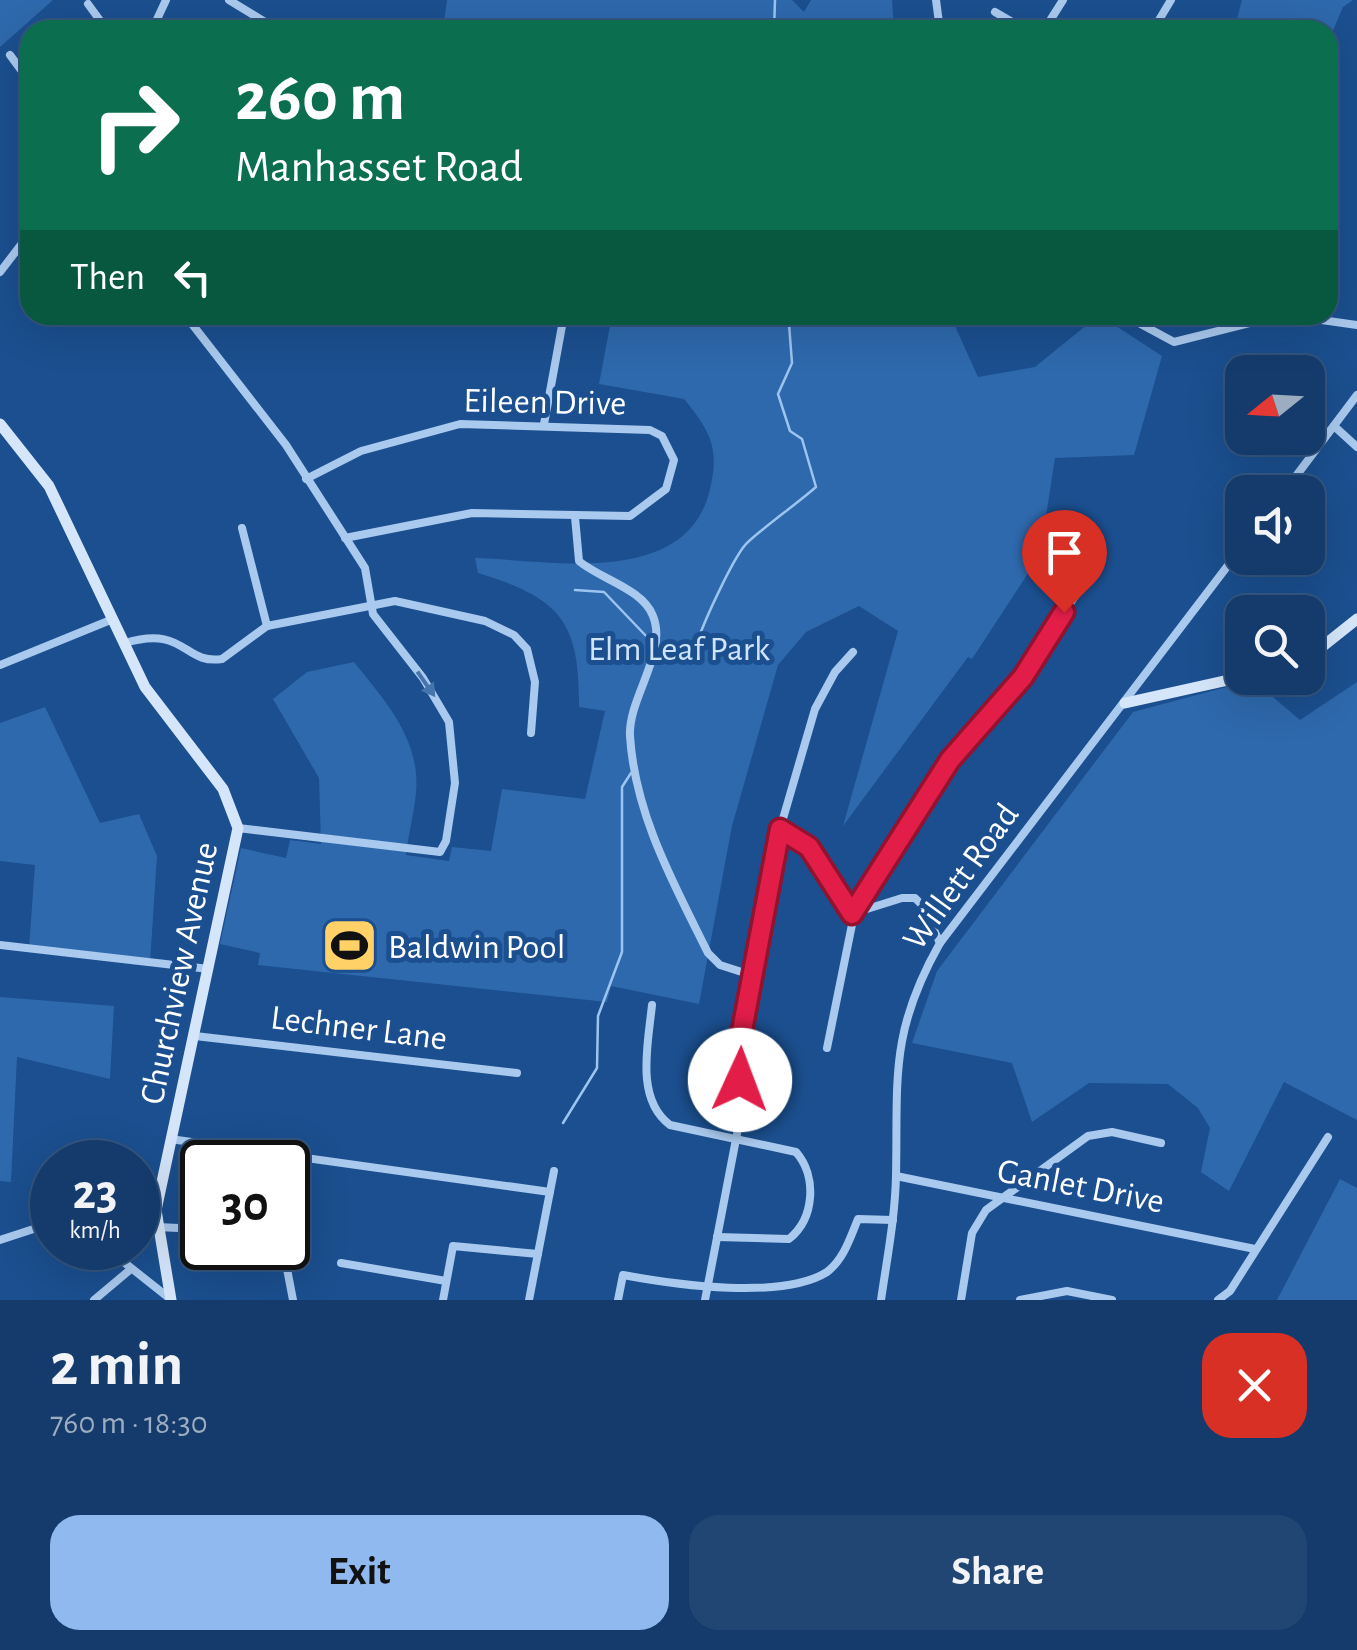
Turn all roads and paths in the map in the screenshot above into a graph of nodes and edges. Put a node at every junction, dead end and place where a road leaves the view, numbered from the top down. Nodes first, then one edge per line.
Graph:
1 (229, 0) edge
2 (88, 4) dead end
3 (995, 12) dead end
4 (99, 20) edge
5 (262, 20) edge
6 (1009, 20) edge
7 (10, 55) dead end
8 (20, 68) edge
9 (20, 246) edge
10 (0, 272) edge
11 (192, 325) edge
12 (562, 325) edge
13 (1143, 325) edge
14 (1243, 325) edge
15 (1357, 394) edge
16 (0, 424) edge
17 (544, 424) junction
18 (1334, 426) junction
19 (1357, 447) edge
20 (1297, 475) edge
21 (306, 479) junction
22 (575, 517) junction
23 (242, 528) dead end
24 (345, 538) junction
25 (1098, 560) dead end
26 (1225, 570) edge
27 (370, 606) junction
28 (113, 619) junction
29 (1357, 619) edge
30 (267, 626) junction
31 (125, 643) junction
32 (1325, 644) edge
33 (852, 652) dead end
34 (0, 665) edge
35 (1225, 681) edge
36 (1125, 702) junction
37 (531, 732) dead end
38 (238, 828) junction
39 (780, 829) junction
40 (852, 914) junction
41 (940, 943) junction
42 (0, 944) edge
43 (209, 969) junction
44 (751, 976) junction
45 (652, 1005) dead end
46 (195, 1036) junction
47 (827, 1048) dead end
48 (517, 1073) dead end
49 (737, 1137) junction
50 (1328, 1137) dead end
51 (170, 1139) junction
52 (1161, 1143) dead end
53 (554, 1171) dead end
54 (896, 1176) junction
55 (550, 1192) junction
56 (1002, 1198) junction
57 (160, 1207) edge
58 (893, 1220) junction
59 (30, 1230) edge
60 (716, 1238) junction
61 (0, 1240) edge
62 (160, 1242) edge
63 (1255, 1248) junction
64 (538, 1254) junction
65 (342, 1262) dead end
66 (131, 1270) edge
67 (133, 1270) edge
68 (287, 1270) edge
69 (446, 1281) junction
70 (706, 1295) edge
71 (171, 1299) edge
72 (94, 1300) edge
73 (293, 1300) edge
74 (443, 1300) edge
75 (529, 1300) edge
76 (618, 1300) edge
77 (880, 1300) edge
78 (960, 1300) edge
79 (1020, 1300) edge
80 (1111, 1300) edge
81 (1218, 1300) edge

1 - 5 street
2 - 4 street
3 - 6 street
7 - 8 street
9 - 10 street
11 - 21 street
12 - 17 street
13 - 14 street
15 - 18 street
16 - 28 street, Churchview Avenue
17 - 21 street, Eileen Drive
17 - 22 street, Eileen Drive
18 - 19 street
18 - 20 street
21 - 24 street
22 - 24 street
22 - 44 street
23 - 30 street
24 - 27 street
25 - 40 street
26 - 36 street, Willett Road
27 - 30 street
27 - 37 street
27 -> 38 street
28 - 31 street, Churchview Avenue
28 - 34 street
29 - 32 street
30 - 31 street
31 - 38 street, Churchview Avenue
33 - 39 street
35 - 36 street
36 - 41 street, Willett Road
38 - 43 street, Churchview Avenue
39 - 40 street
39 - 44 street
40 - 41 street
40 - 47 street
41 - 54 street, Willett Road
42 - 43 street
43 - 46 street, Churchview Avenue
44 - 49 street
45 - 49 street
46 - 48 street, Lechner Lane
46 - 51 street, Churchview Avenue
49 - 60 street
49 - 60 street
50 - 63 street
51 - 55 street
51 - 57 street, Churchview Avenue
52 - 56 street
53 - 55 street
54 - 56 street, Ganlet Drive
54 - 58 street, Willett Road
55 - 64 street
56 - 63 street, Ganlet Drive
56 - 78 street
58 - 70 street
58 - 77 street, Willett Road
59 - 61 street
60 - 70 street
62 - 71 street, Churchview Avenue
63 - 81 street
64 - 69 street
64 - 75 street
65 - 69 street
66 - 72 street
67 - 71 street
68 - 73 street
69 - 74 street
70 - 76 street
79 - 80 street

